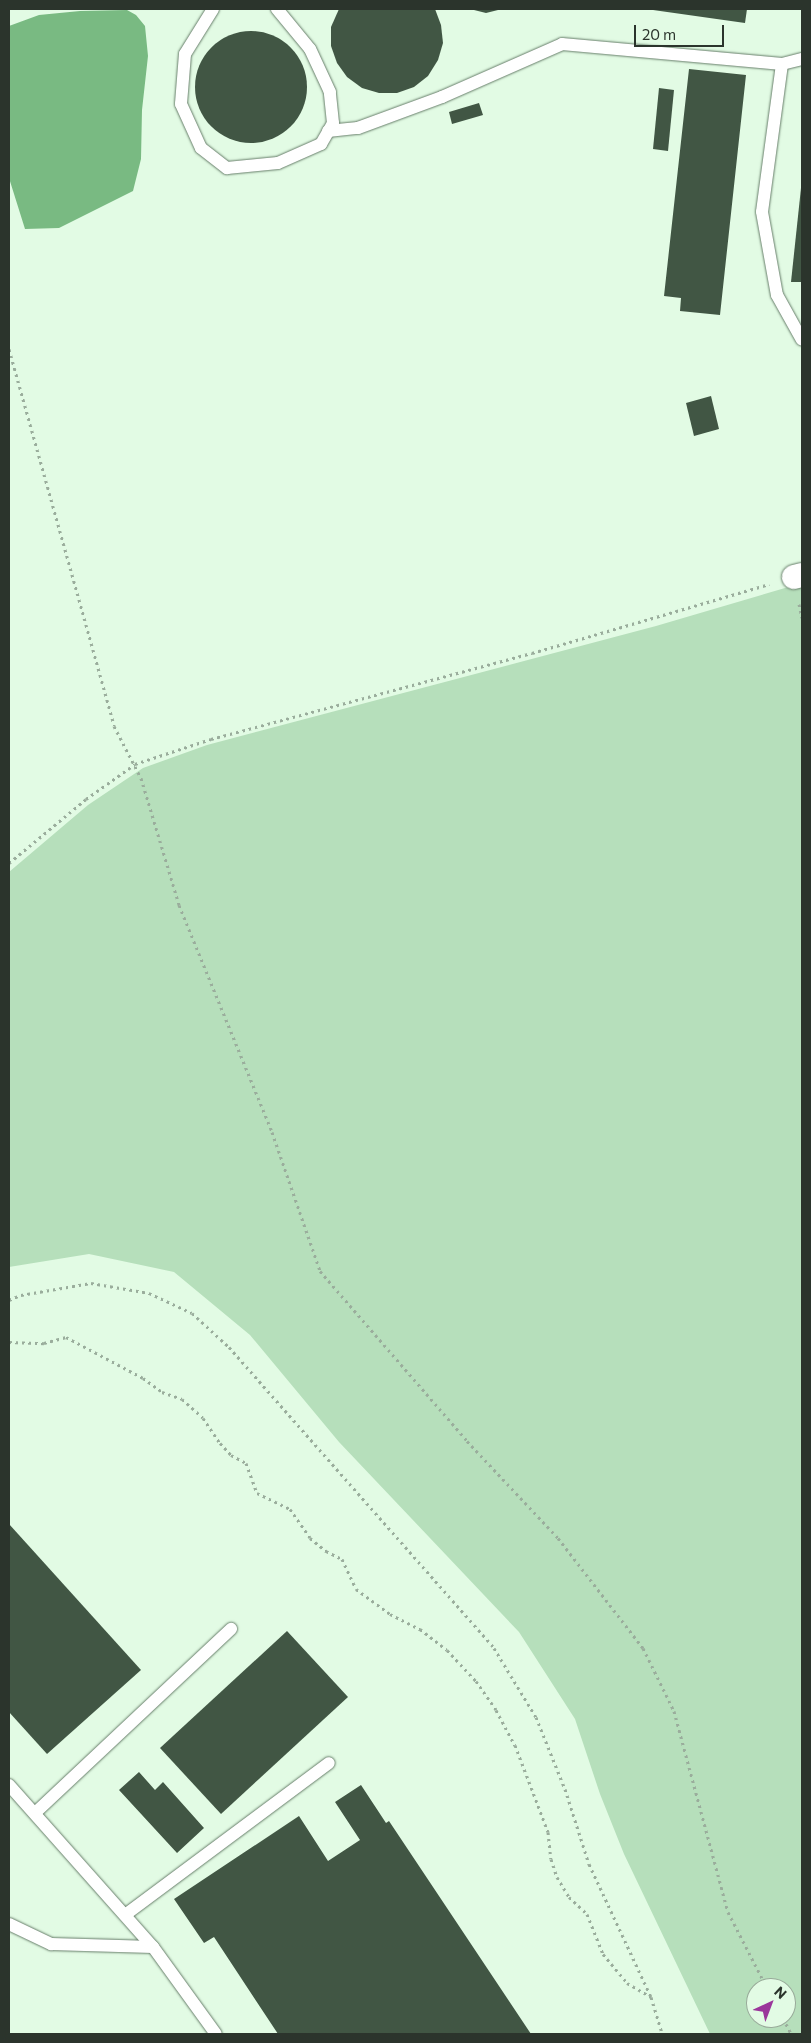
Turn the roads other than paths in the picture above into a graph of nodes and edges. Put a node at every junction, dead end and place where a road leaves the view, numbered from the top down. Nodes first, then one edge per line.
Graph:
1 (213, 9) edge
2 (277, 9) edge
3 (802, 59) edge
4 (782, 64) junction
5 (328, 131) junction
6 (802, 340) edge
7 (231, 1629) dead end
8 (329, 1762) dead end
9 (9, 1785) edge
10 (35, 1813) junction
11 (125, 1915) junction
12 (9, 1924) edge
13 (153, 1947) junction
14 (216, 2034) edge

1 - 5 lane
2 - 5 lane
3 - 4 lane
4 - 5 lane
4 - 6 lane
7 - 10 lane
8 - 11 lane
9 - 10 lane
10 - 11 lane
11 - 13 lane
12 - 13 lane
13 - 14 lane

